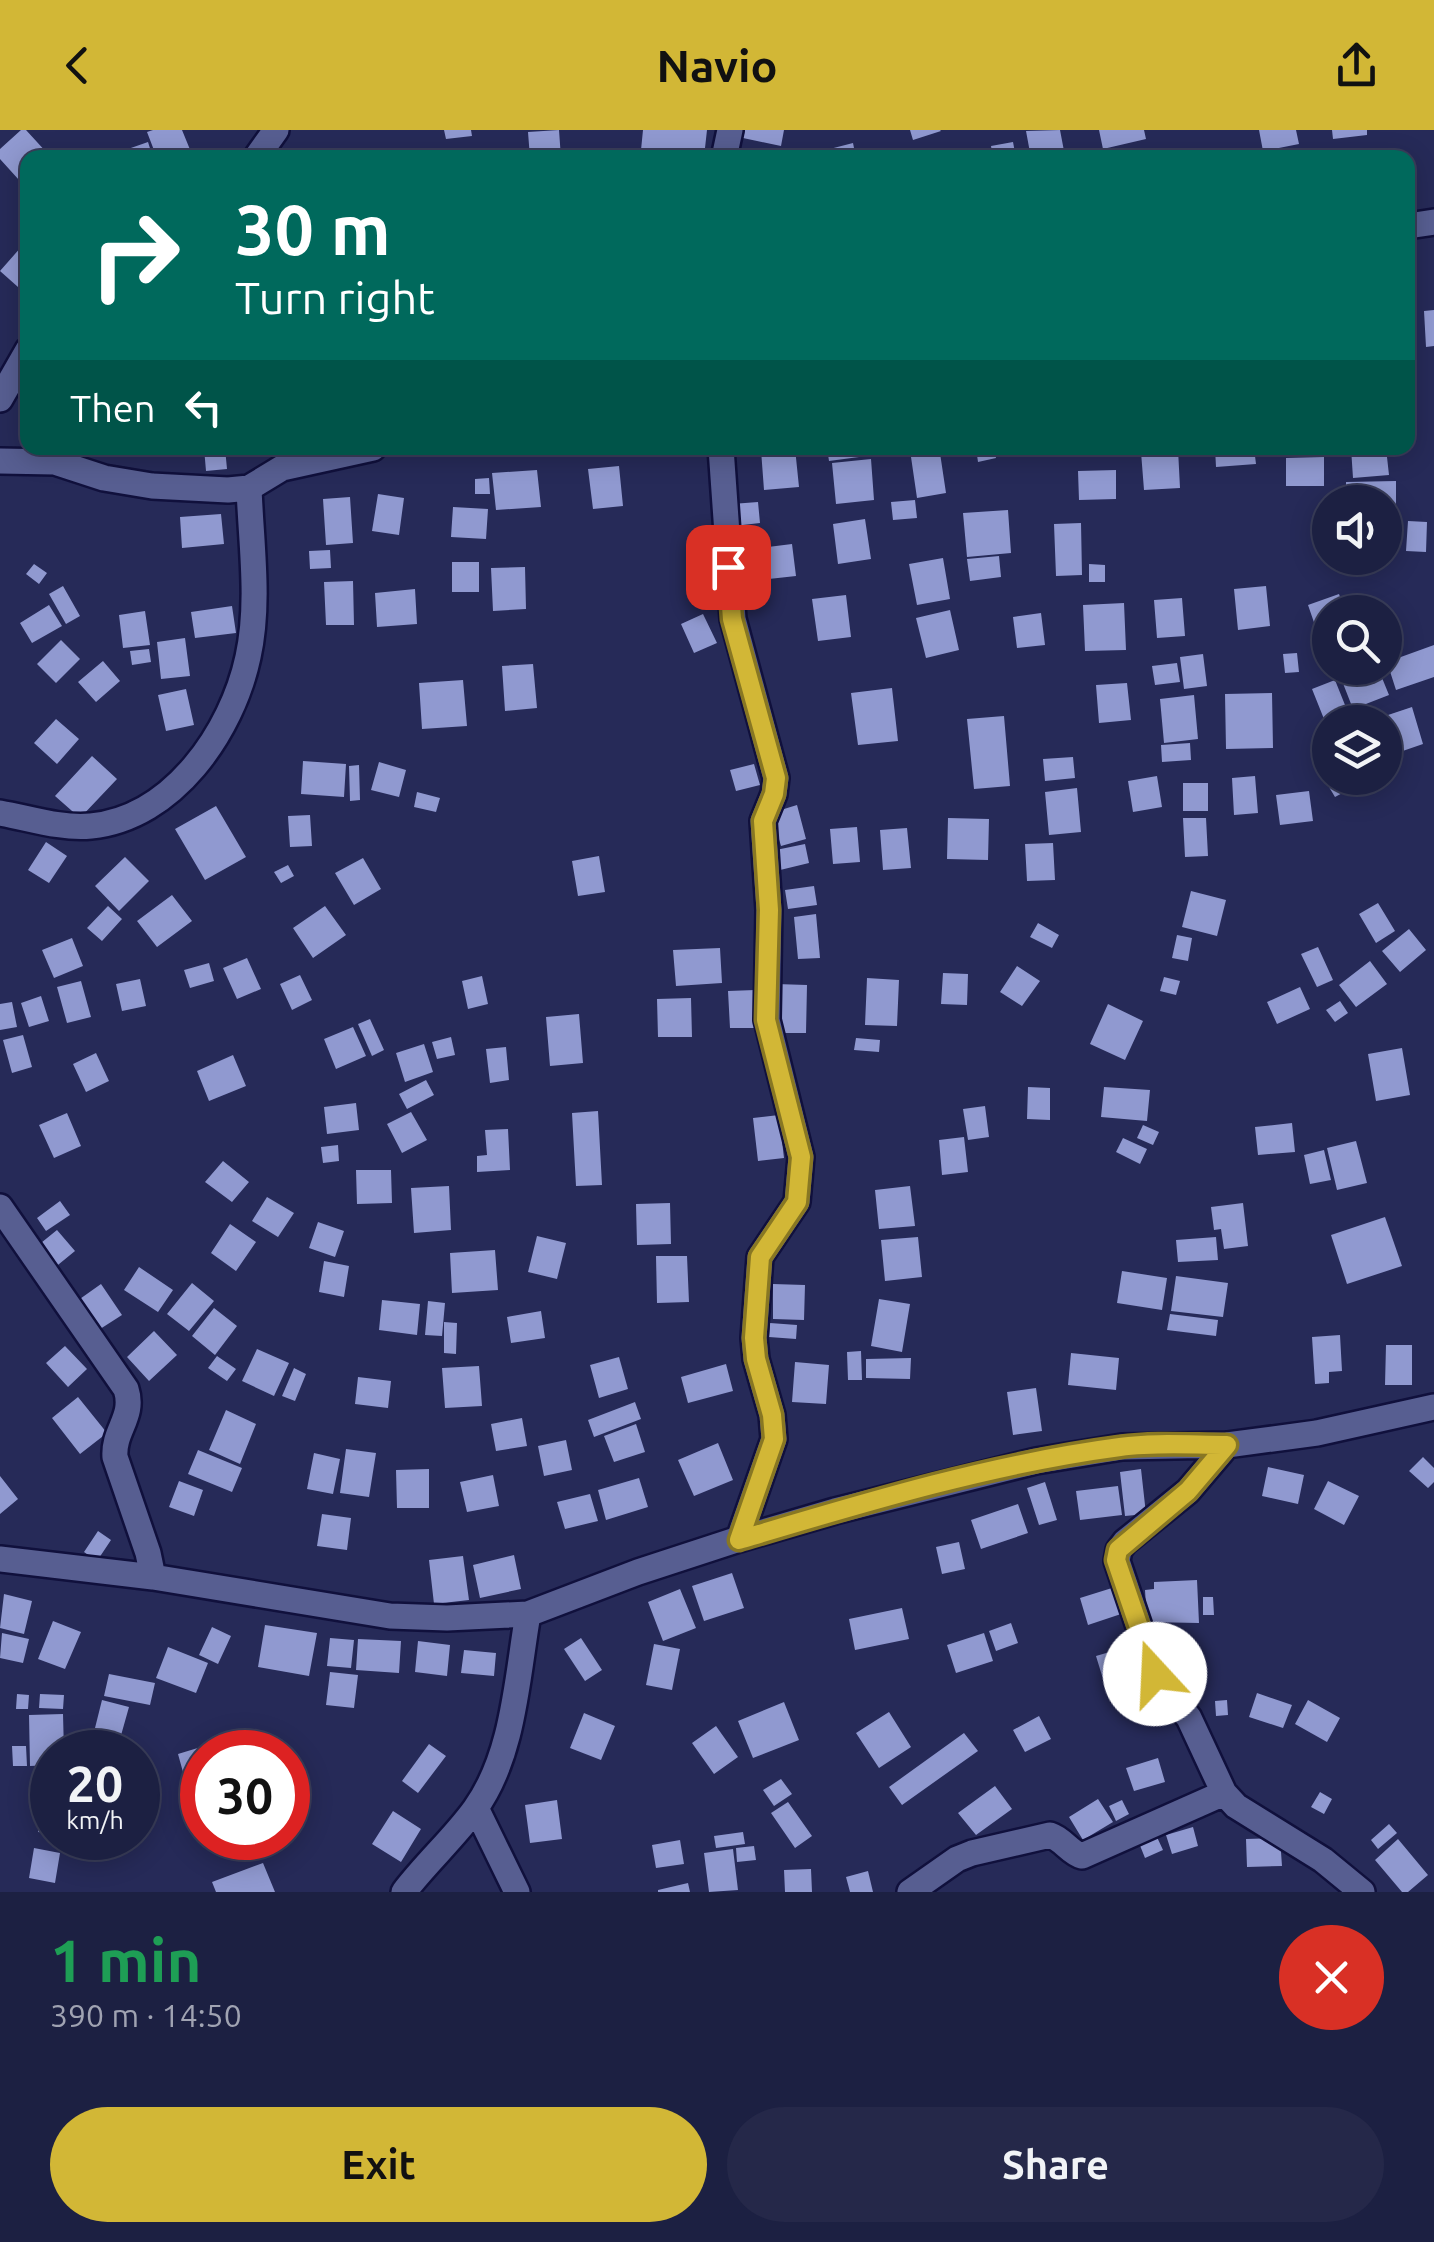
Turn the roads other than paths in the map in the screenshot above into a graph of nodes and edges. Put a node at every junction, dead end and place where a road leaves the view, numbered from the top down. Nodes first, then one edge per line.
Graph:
1 (20, 364) edge
2 (0, 398) edge
3 (340, 455) edge
4 (720, 455) edge
5 (0, 461) edge
6 (248, 488) junction
7 (0, 813) edge
8 (0, 1208) edge
9 (1434, 1407) edge
10 (1227, 1445) junction
11 (739, 1540) junction
12 (0, 1560) edge
13 (153, 1577) junction
14 (528, 1614) junction
15 (1224, 1792) junction
16 (476, 1808) junction
17 (404, 1892) edge
18 (517, 1892) edge
19 (910, 1892) edge
20 (1362, 1892) edge

1 - 2 street
3 - 6 street
4 - 11 street
5 - 6 street
6 - 7 street
8 - 13 street
9 - 10 street
10 - 11 street
10 - 15 street
11 - 14 street
12 - 13 street
13 - 14 street
14 - 16 street
15 - 19 street
15 - 20 street
16 - 17 street
16 - 18 street

